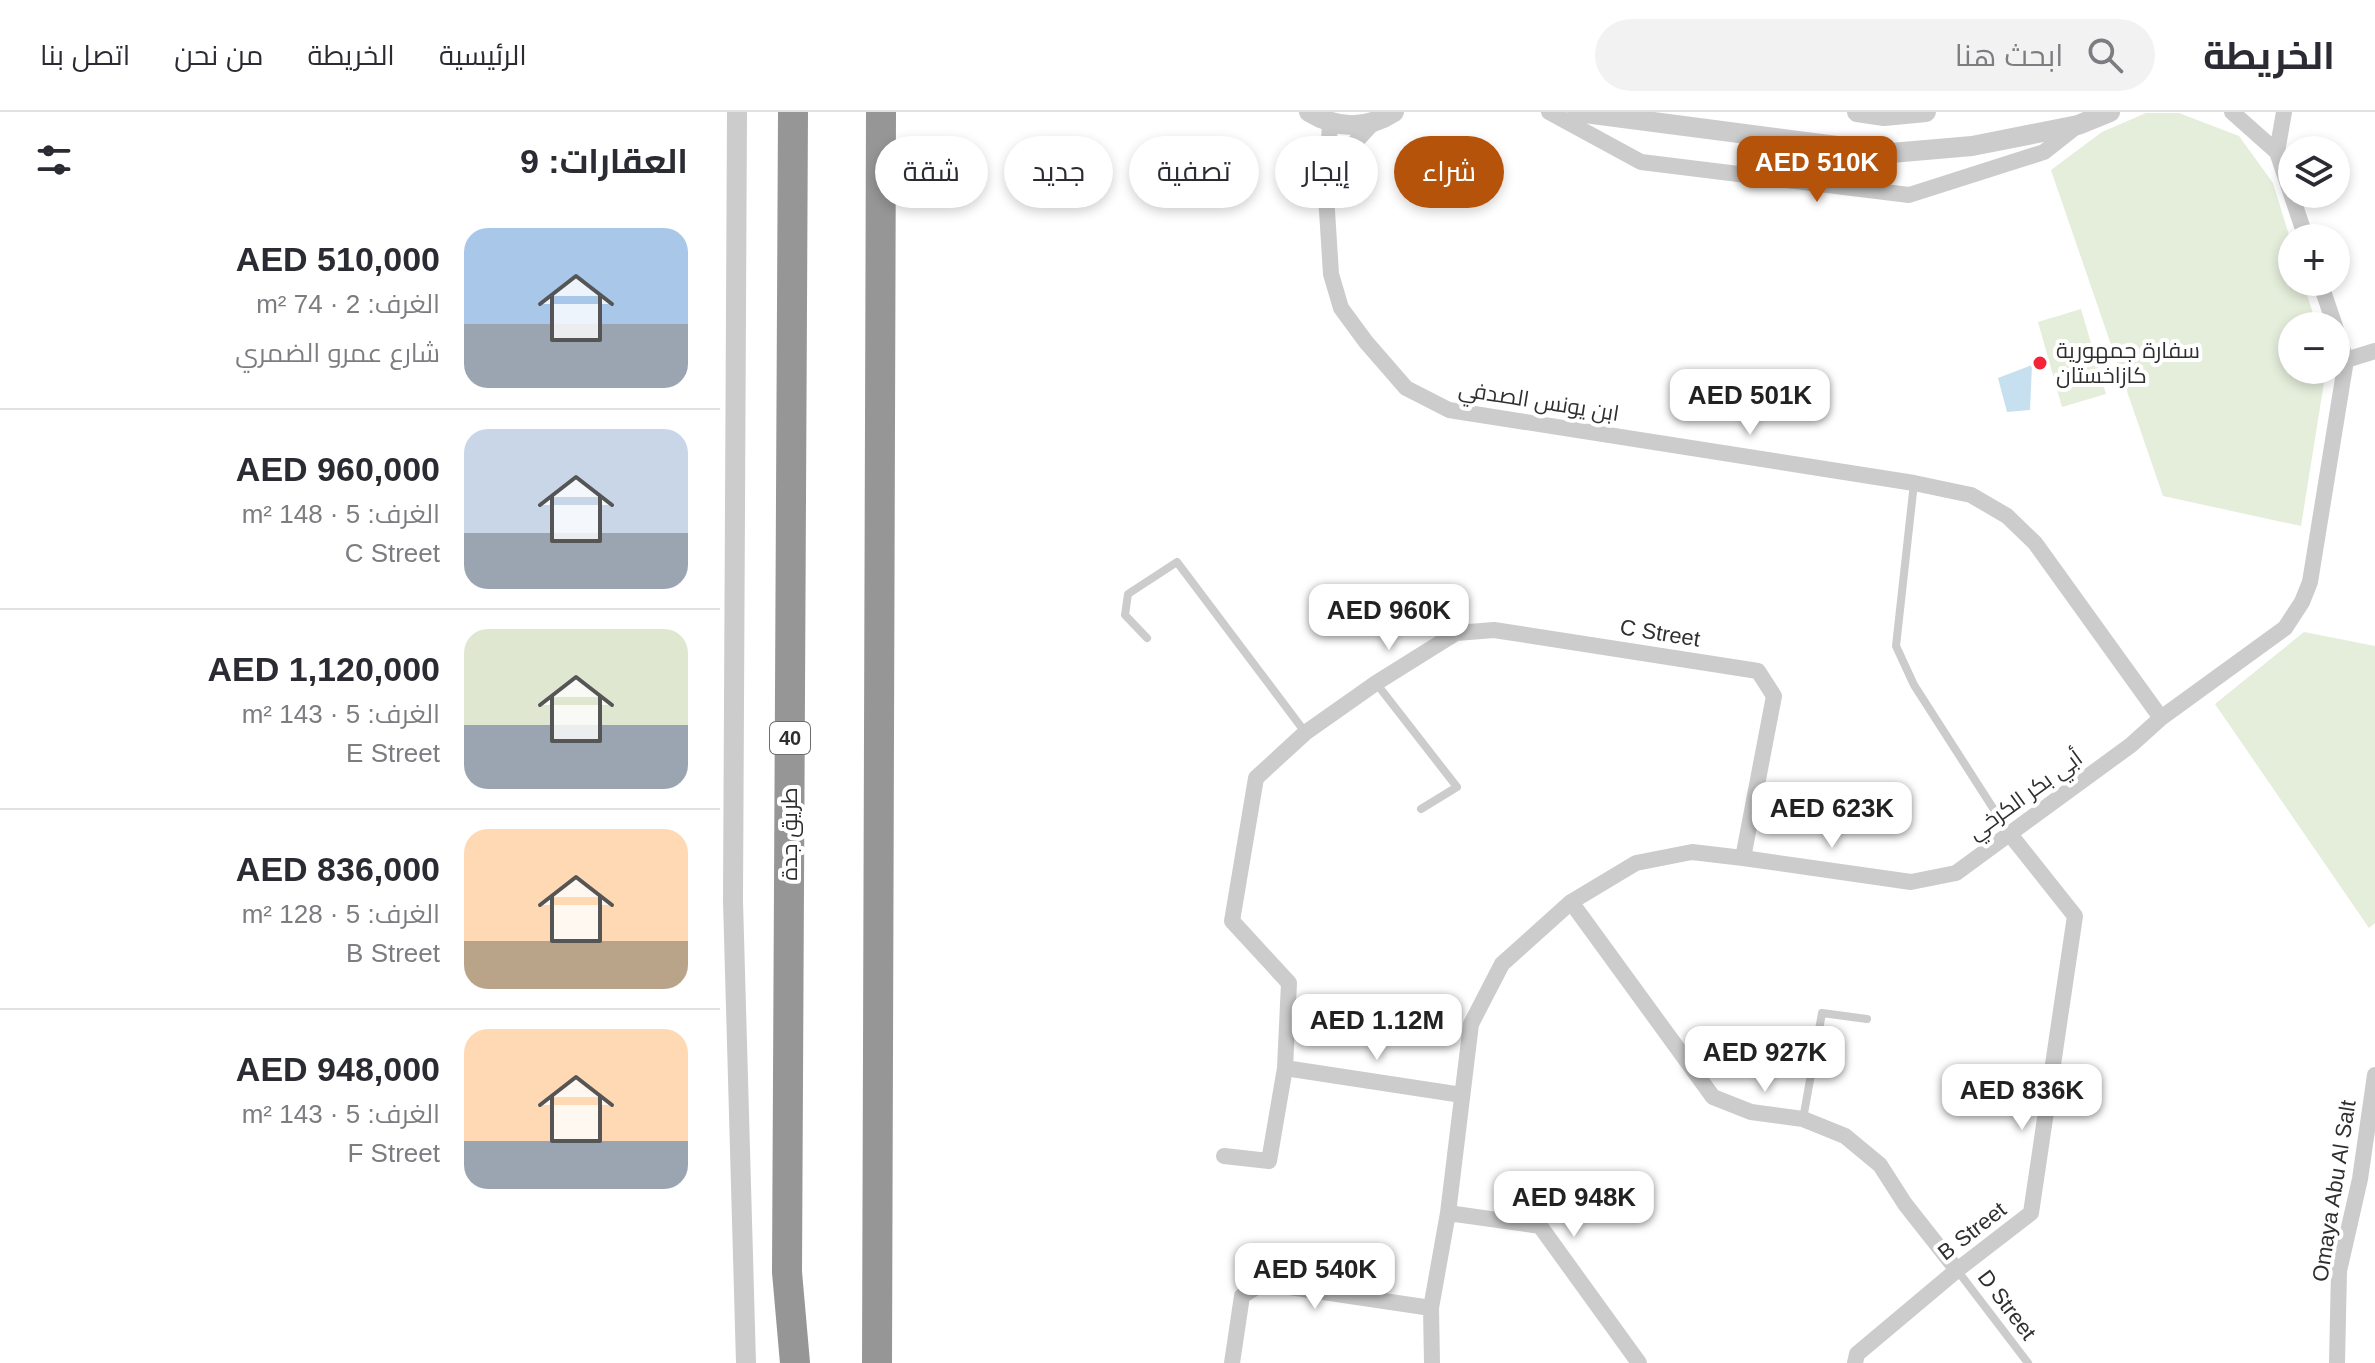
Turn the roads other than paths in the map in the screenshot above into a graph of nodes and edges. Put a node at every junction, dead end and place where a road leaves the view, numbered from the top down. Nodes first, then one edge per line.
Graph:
1 (737, 112) edge
2 (793, 112) edge
3 (881, 112) edge
4 (1309, 112) edge
5 (1394, 112) edge
6 (1549, 112) edge
7 (1577, 112) edge
8 (1857, 112) edge
9 (1926, 112) edge
10 (2110, 112) edge
11 (2232, 112) edge
12 (2284, 112) edge
13 (1330, 123) junction
14 (1372, 124) junction
15 (2078, 125) junction
16 (1329, 136) edge
17 (1361, 136) edge
18 (2277, 152) junction
19 (1327, 208) edge
20 (2301, 224) edge
21 (2375, 351) edge
22 (2350, 359) edge
23 (2342, 384) edge
24 (1914, 483) junction
25 (1147, 638) dead end
26 (1376, 683) junction
27 (2161, 718) junction
28 (1305, 733) junction
29 (1421, 809) dead end
30 (2009, 833) junction
31 (1743, 858) junction
32 (1571, 902) junction
33 (726, 907) edge
34 (1867, 1019) dead end
35 (1285, 1068) junction
36 (2375, 1075) edge
37 (1462, 1095) junction
38 (1803, 1119) junction
39 (1224, 1156) dead end
40 (2367, 1180) edge
41 (1448, 1213) junction
42 (1957, 1270) junction
43 (1431, 1308) junction
44 (746, 1363) edge
45 (795, 1363) edge
46 (877, 1363) edge
47 (1232, 1363) edge
48 (1432, 1363) edge
49 (1639, 1363) edge
50 (1855, 1363) edge
51 (2028, 1363) edge
52 (2337, 1363) edge

1 - 33 street
2 - 45 highway, طريق جدة / 40
3 - 46 highway
4 - 13 street
5 - 14 street
6 - 15 street
7 - 15 street
8 - 9 street
10 - 15 street
11 - 18 street
12 - 18 street
13 - 14 street
13 - 16 street, ابن يونس الصدفي
14 - 17 street
18 - 20 street
19 - 24 street, ابن يونس الصدفي
21 - 22 street
23 - 27 street, أبي بكر الكرخي
24 - 27 street, ابن يونس الصدفي
24 - 30 lane
25 - 28 lane
26 - 28 street, C Street
26 - 29 lane
26 - 31 street, C Street
27 - 30 street, أبي بكر الكرخي
28 - 35 street, C Street
30 - 31 street, أبي بكر الكرخي
30 - 42 street, B Street
31 - 32 street, أبي بكر الكرخي
32 - 37 street, أبي بكر الكرخي
32 - 38 street
33 - 44 street
34 - 38 lane
35 - 37 street
35 - 39 street, C Street
36 - 40 street, Omaya Abu Al Salt
37 - 41 street, أبي بكر الكرخي
38 - 42 street
40 - 52 street, Omaya Abu Al Salt
41 - 43 street, أبي بكر الكرخي
41 - 49 street
42 - 50 street, B Street
42 - 51 lane, D Street
43 - 47 street
43 - 48 street, أبي بكر الكرخي

